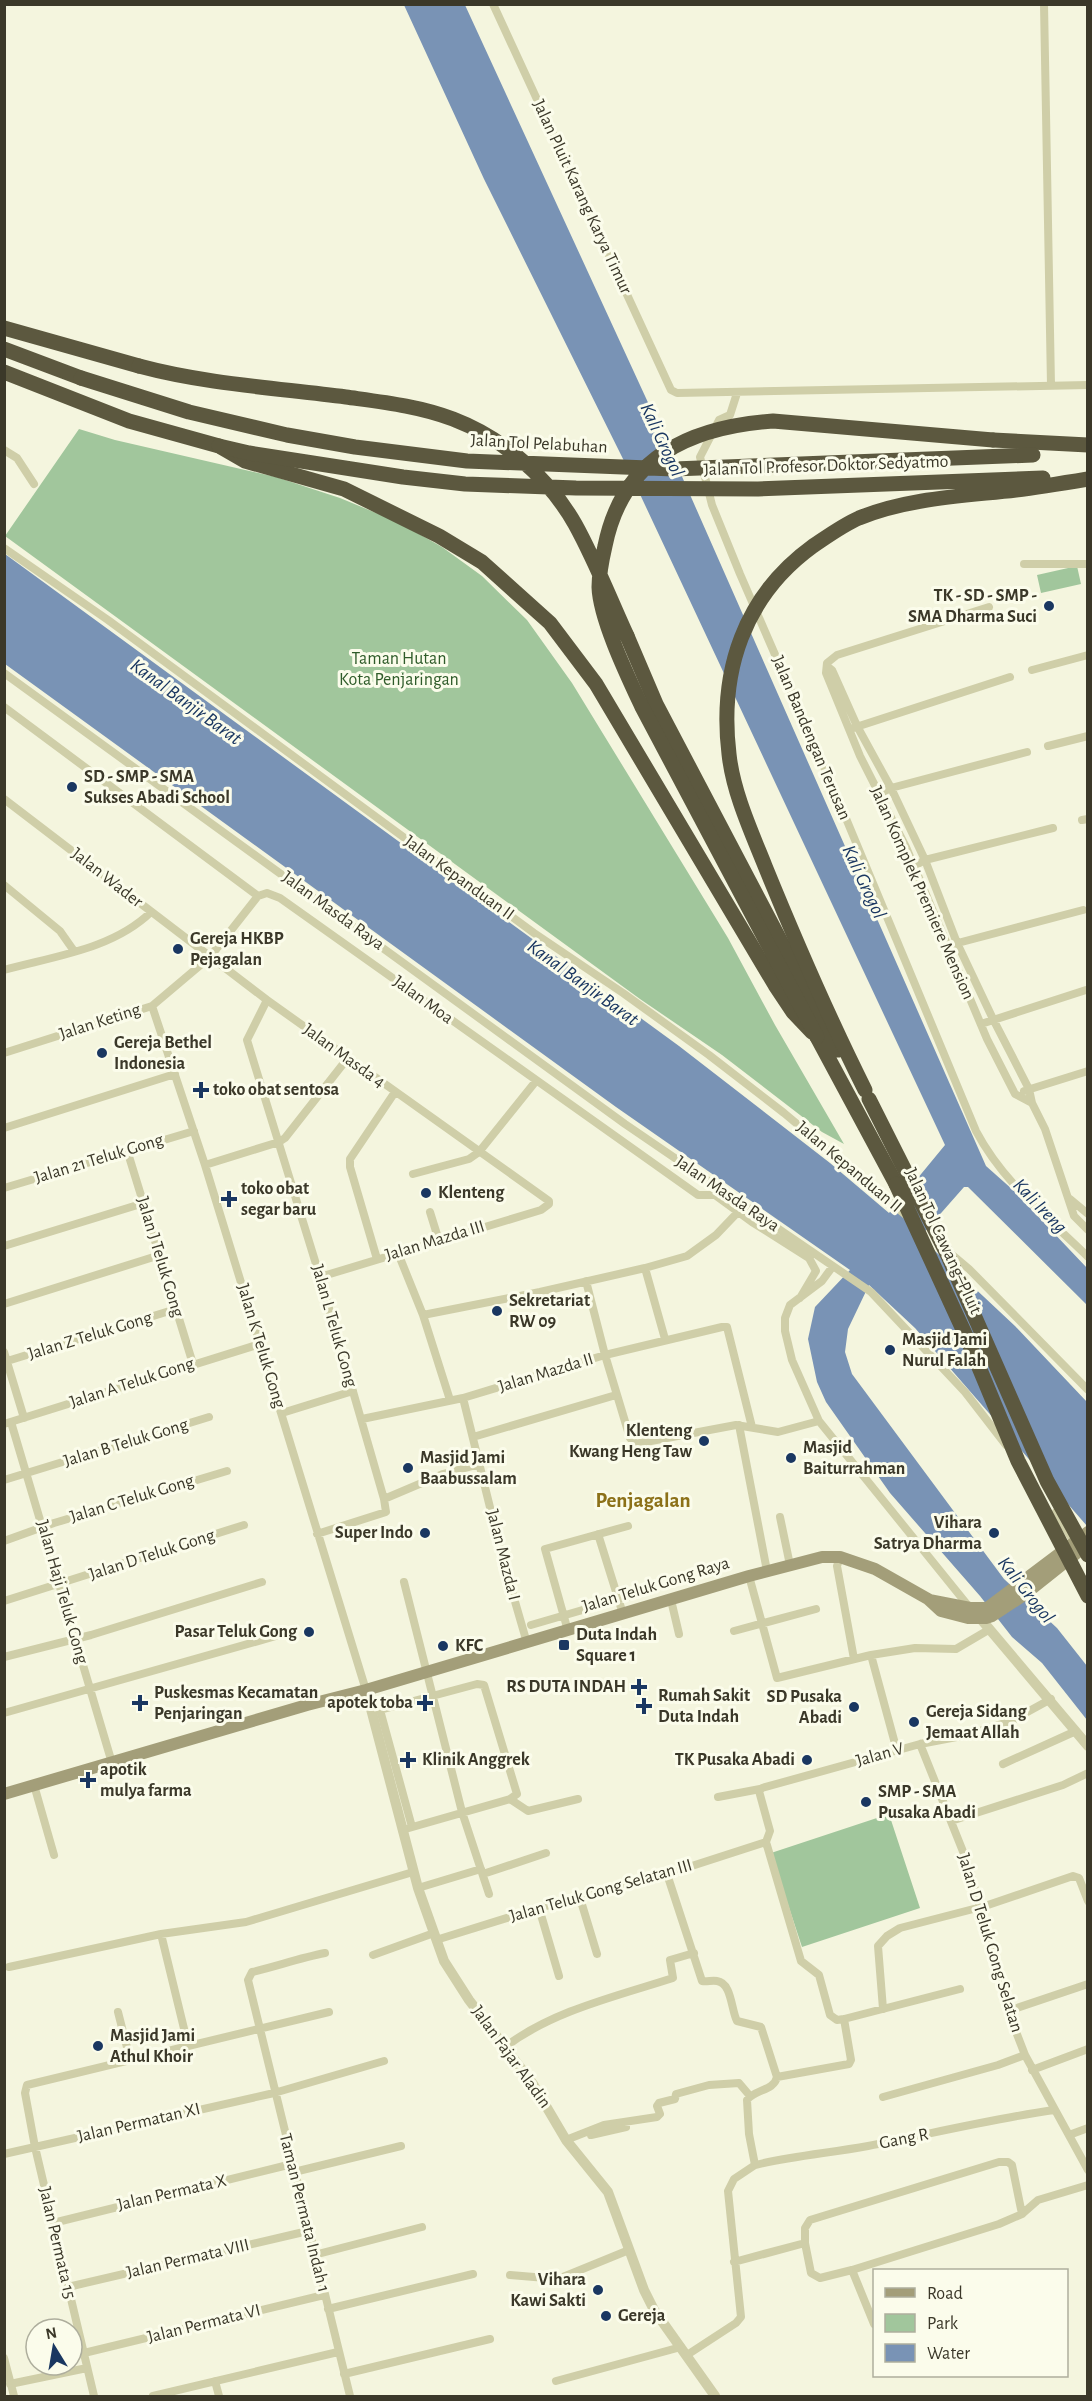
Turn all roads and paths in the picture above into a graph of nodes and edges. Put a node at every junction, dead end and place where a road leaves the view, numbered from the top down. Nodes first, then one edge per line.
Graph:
1 (493, 4) edge
2 (1044, 4) edge
3 (4, 328) edge
4 (4, 349) edge
5 (4, 372) edge
6 (1051, 385) junction
7 (1088, 385) edge
8 (737, 393) junction
9 (1088, 445) edge
10 (219, 446) junction
11 (4, 450) edge
12 (1088, 452) edge
13 (1088, 477) edge
14 (34, 484) dead end
15 (4, 548) edge
16 (1024, 564) dead end
17 (1088, 564) edge
18 (989, 607) dead end
19 (1088, 655) edge
20 (1032, 670) dead end
21 (4, 674) edge
22 (1010, 677) dead end
23 (4, 707) edge
24 (853, 728) junction
25 (1088, 736) edge
26 (1048, 746) dead end
27 (1027, 752) dead end
28 (891, 788) junction
29 (878, 794) junction
30 (4, 799) edge
31 (1053, 828) dead end
32 (925, 860) junction
33 (914, 866) junction
34 (4, 885) edge
35 (258, 896) junction
36 (1083, 910) dead end
37 (151, 912) junction
38 (957, 943) junction
39 (948, 947) junction
40 (74, 951) junction
41 (210, 957) junction
42 (4, 970) edge
43 (1086, 990) dead end
44 (267, 1000) junction
45 (152, 1006) junction
46 (993, 1019) junction
47 (981, 1024) junction
48 (817, 1037) junction
49 (4, 1053) edge
50 (347, 1059) junction
51 (1088, 1071) edge
52 (175, 1074) junction
53 (536, 1081) junction
54 (1029, 1089) junction
55 (395, 1092) junction
56 (1016, 1094) junction
57 (868, 1098) junction
58 (1032, 1103) junction
59 (4, 1128) edge
60 (194, 1131) junction
61 (279, 1142) junction
62 (127, 1150) junction
63 (479, 1152) junction
64 (205, 1165) junction
65 (413, 1174) dead end
66 (4, 1188) edge
67 (1069, 1198) junction
68 (144, 1203) junction
69 (549, 1204) joint
70 (430, 1212) dead end
71 (738, 1212) junction
72 (1086, 1213) edge
73 (1077, 1220) junction
74 (1088, 1230) edge
75 (439, 1240) junction
76 (4, 1246) edge
77 (398, 1253) junction
78 (160, 1255) junction
79 (1088, 1257) edge
80 (377, 1259) junction
81 (645, 1268) junction
82 (836, 1268) junction
83 (320, 1277) junction
84 (586, 1281) junction
85 (800, 1298) junction
86 (4, 1304) edge
87 (176, 1309) junction
88 (423, 1315) junction
89 (665, 1339) junction
90 (260, 1344) junction
91 (4, 1352) edge
92 (605, 1355) junction
93 (6, 1362) edge
94 (193, 1364) junction
95 (1088, 1390) edge
96 (353, 1391) junction
97 (616, 1395) junction
98 (463, 1398) junction
99 (450, 1400) junction
100 (282, 1413) junction
101 (209, 1417) dead end
102 (24, 1418) junction
103 (362, 1419) junction
104 (819, 1421) junction
105 (8, 1423) edge
106 (739, 1425) junction
107 (752, 1427) junction
108 (473, 1437) junction
109 (480, 1464) junction
110 (227, 1471) dead end
111 (27, 1474) junction
112 (4, 1480) edge
113 (384, 1499) junction
114 (780, 1517) dead end
115 (244, 1525) dead end
116 (628, 1526) dead end
117 (42, 1527) junction
118 (1088, 1532) edge
119 (317, 1534) junction
120 (598, 1534) junction
121 (4, 1541) edge
122 (1078, 1550) edge
123 (840, 1557) junction
124 (790, 1565) junction
125 (767, 1571) junction
126 (749, 1576) junction
127 (261, 1582) dead end
128 (404, 1582) dead end
129 (60, 1585) junction
130 (641, 1593) dead end
131 (1088, 1596) edge
132 (618, 1599) junction
133 (928, 1599) junction
134 (671, 1600) junction
135 (4, 1601) edge
136 (968, 1607) junction
137 (816, 1609) dead end
138 (623, 1614) junction
139 (986, 1614) junction
140 (563, 1615) junction
141 (762, 1623) junction
142 (531, 1625) dead end
143 (990, 1629) junction
144 (568, 1631) junction
145 (734, 1631) dead end
146 (679, 1634) dead end
147 (276, 1636) dead end
148 (76, 1638) junction
149 (526, 1642) junction
150 (871, 1655) junction
151 (4, 1657) edge
152 (854, 1659) junction
153 (426, 1671) junction
154 (90, 1687) junction
155 (365, 1689) junction
156 (433, 1697) junction
157 (1051, 1699) junction
158 (4, 1713) edge
159 (1076, 1731) junction
160 (920, 1744) junction
161 (1088, 1746) edge
162 (897, 1751) junction
163 (112, 1763) junction
164 (1003, 1764) dead end
165 (1088, 1773) edge
166 (34, 1785) junction
167 (760, 1789) junction
168 (4, 1794) edge
169 (718, 1797) dead end
170 (510, 1799) junction
171 (578, 1799) dead end
172 (462, 1812) junction
173 (951, 1821) junction
174 (407, 1829) junction
175 (766, 1842) junction
176 (546, 1853) dead end
177 (54, 1855) dead end
178 (482, 1871) junction
179 (413, 1872) junction
180 (667, 1874) junction
181 (418, 1888) junction
182 (489, 1894) dead end
183 (580, 1898) junction
184 (1088, 1901) edge
185 (979, 1907) junction
186 (539, 1908) junction
187 (161, 1934) junction
188 (435, 1937) junction
189 (325, 1953) dead end
190 (694, 1953) junction
191 (597, 1954) dead end
192 (373, 1955) dead end
193 (9, 1967) dead end
194 (559, 1976) dead end
195 (1088, 1984) edge
196 (960, 1989) dead end
197 (883, 2009) junction
198 (1008, 2011) junction
199 (118, 2012) dead end
200 (329, 2012) dead end
201 (844, 2019) junction
202 (258, 2029) junction
203 (188, 2045) junction
204 (505, 2047) junction
205 (1088, 2049) edge
206 (1025, 2055) junction
207 (130, 2059) junction
208 (384, 2061) dead end
209 (1032, 2070) junction
210 (777, 2077) junction
211 (274, 2093) junction
212 (750, 2096) junction
213 (883, 2097) dead end
214 (1054, 2110) junction
215 (626, 2127) dead end
216 (1088, 2128) edge
217 (1069, 2134) junction
218 (567, 2141) junction
219 (401, 2146) dead end
220 (35, 2147) junction
221 (4, 2154) edge
222 (754, 2165) junction
223 (293, 2168) junction
224 (1088, 2170) edge
225 (1088, 2185) edge
226 (1022, 2214) junction
227 (52, 2223) junction
228 (422, 2227) dead end
229 (308, 2230) junction
230 (805, 2243) junction
231 (629, 2250) junction
232 (314, 2255) junction
233 (734, 2262) junction
234 (852, 2270) junction
235 (472, 2274) dead end
236 (510, 2275) dead end
237 (68, 2287) junction
238 (324, 2295) junction
239 (328, 2309) junction
240 (75, 2317) edge
241 (873, 2322) edge
242 (490, 2339) dead end
243 (684, 2351) junction
244 (338, 2352) junction
245 (84, 2353) joint
246 (4, 2358) edge
247 (87, 2368) junction
248 (344, 2374) junction
249 (215, 2381) junction
250 (556, 2381) dead end
251 (9, 2384) junction
252 (14, 2397) edge
253 (94, 2397) edge
254 (153, 2397) edge
255 (219, 2397) edge
256 (350, 2397) edge
257 (715, 2397) edge

1 - 8 street, Jalan Pluit Karang Karya Timur
2 - 6 street
3 - 57 highway, bridge
4 - 12 highway, Jalan Tol Pelabuhan, bridge
5 - 10 highway, Jalan Tol Profesor Doktor Sedyatmo
6 - 7 street
6 - 8 street
8 - 79 street, Jalan Bandengan Terusan
9 - 48 highway, Jalan Tol Cawang–Pluit, bridge
10 - 13 highway, Jalan Tol Profesor Doktor Sedyatmo, bridge
10 - 48 highway, bridge
11 - 14 street
13 - 57 highway, bridge
15 - 95 street, Jalan Kepanduan II, bridge
16 - 17 street
18 - 24 street, Jalan Komplek Premiere Mension
19 - 20 street
21 - 82 street, Jalan Masda Raya
22 - 24 street
23 - 35 street, Jalan Moa
24 - 28 street, Jalan Komplek Premiere Mension
24 - 29 street, Jalan Komplek Premiere Mension
25 - 26 street
27 - 28 street
28 - 29 street
28 - 32 street, Jalan Komplek Premiere Mension
29 - 33 street, Jalan Komplek Premiere Mension
30 - 37 street, Jalan Wader
31 - 32 street
32 - 33 street
32 - 38 street, Jalan Komplek Premiere Mension
33 - 39 street, Jalan Komplek Premiere Mension
34 - 40 street
35 - 41 street, Jalan Keting
35 - 53 street, Jalan Moa
36 - 38 street
37 - 40 street
37 - 41 street, Jalan Wader
38 - 39 street
38 - 46 street, Jalan Komplek Premiere Mension
39 - 47 street, Jalan Komplek Premiere Mension
40 - 42 street
41 - 44 street, Jalan Masda 4
41 - 45 street, Jalan Keting
43 - 46 street
44 - 50 street, Jalan Masda 4
44 - 61 street, Jalan L Teluk Gong
45 - 49 street, Jalan Keting
45 - 52 street, Jalan K Teluk Gong
46 - 47 street
46 - 54 street, Jalan Komplek Premiere Mension
47 - 56 street, Jalan Komplek Premiere Mension
48 - 131 highway, Jalan Tol Cawang–Pluit, bridge
50 - 55 street, Jalan Masda 4
50 - 61 street
51 - 54 street
52 - 59 street
52 - 60 street, Jalan K Teluk Gong
53 - 63 street
53 - 71 street, Jalan Moa
54 - 56 street
54 - 58 street, Jalan Komplek Premiere Mension
55 - 63 street, Jalan Masda 4
55 - 80 street
56 - 58 street
57 - 122 highway, Jalan Tol Cawang–Pluit, bridge
58 - 67 street, Jalan Komplek Premiere Mension
60 - 62 street, Jalan 21 Teluk Gong
60 - 64 street, Jalan K Teluk Gong
61 - 64 street
61 - 83 street, Jalan L Teluk Gong
62 - 66 street, Jalan 21 Teluk Gong
62 - 68 street, Jalan J Teluk Gong
63 - 65 street
63 - 69 street, Jalan Masda 4
64 - 90 street, Jalan K Teluk Gong
67 - 72 street, Jalan Komplek Premiere Mension
67 - 73 street, Jalan Komplek Premiere Mension
68 - 76 street
68 - 78 street, Jalan J Teluk Gong
69 - 75 street, Jalan Mazda III
70 - 75 street
71 - 81 street
71 - 85 street, Jalan Moa
72 - 73 street, Jalan Komplek Premiere Mension
73 - 74 street, Jalan Komplek Premiere Mension
75 - 77 street, Jalan Mazda III
77 - 80 street, Jalan Mazda III
77 - 88 street
78 - 86 street
78 - 87 street, Jalan J Teluk Gong
80 - 83 street, Jalan Mazda III
81 - 84 street
81 - 89 street
82 - 85 street
82 - 122 street, Jalan Masda Raya
83 - 96 street, Jalan L Teluk Gong
84 - 88 street
84 - 92 street
85 - 104 street
87 - 93 street, Jalan Z Teluk Gong
87 - 94 street, Jalan J Teluk Gong
88 - 99 street
89 - 92 street, Jalan Mazda II
89 - 107 street, Jalan Mazda II
90 - 94 street, Jalan A Teluk Gong
90 - 100 street, Jalan K Teluk Gong
91 - 93 street
92 - 97 street
92 - 98 street, Jalan Mazda II
93 - 102 street
94 - 102 street, Jalan A Teluk Gong
96 - 100 street
96 - 103 street, Jalan L Teluk Gong
97 - 106 street
97 - 108 street
98 - 99 street, Jalan Mazda II
98 - 108 street, Jalan Mazda I
99 - 103 street, Jalan Mazda II
100 - 119 street, Jalan K Teluk Gong
101 - 111 street, Jalan B Teluk Gong
102 - 105 street, Jalan A Teluk Gong
103 - 113 street, Jalan L Teluk Gong
104 - 107 street
104 - 136 street
105 - 111 street, Jalan Haji Teluk Gong
106 - 107 street
106 - 125 street
108 - 109 street, Jalan Mazda I
109 - 113 street
109 - 149 street, Jalan Mazda I
110 - 117 street, Jalan C Teluk Gong
111 - 112 street, Jalan B Teluk Gong
111 - 117 street, Jalan Haji Teluk Gong
113 - 119 street, Jalan L Teluk Gong
114 - 124 street
115 - 129 street, Jalan D Teluk Gong
116 - 120 street
117 - 121 street, Jalan C Teluk Gong
117 - 129 street, Jalan Haji Teluk Gong
118 - 122 main road
119 - 155 street, Jalan K Teluk Gong
120 - 132 street
120 - 140 street
122 - 139 main road
123 - 124 main road, Jalan Teluk Gong Raya
123 - 133 main road, Jalan Teluk Gong Raya
123 - 152 street
124 - 125 main road, Jalan Teluk Gong Raya
125 - 126 main road, Jalan Teluk Gong Raya
126 - 134 main road, Jalan Teluk Gong Raya
126 - 141 street
127 - 148 street
128 - 153 street
129 - 135 street, Jalan D Teluk Gong
129 - 148 street, Jalan Haji Teluk Gong
130 - 132 street
132 - 138 street
132 - 140 street
133 - 136 main road, Jalan Teluk Gong Raya
133 - 139 main road, Jalan Teluk Gong Raya
134 - 138 main road, Jalan Teluk Gong Raya
134 - 146 street
136 - 139 main road, Jalan Teluk Gong Raya
137 - 141 street
138 - 144 main road, Jalan Teluk Gong Raya
139 - 143 street
140 - 142 street
140 - 144 street
141 - 145 street
141 - 152 street
143 - 150 street
143 - 157 street
144 - 149 main road, Jalan Teluk Gong Raya
147 - 154 street
148 - 151 street
148 - 154 street, Jalan Haji Teluk Gong
149 - 153 main road, Jalan Teluk Gong Raya
150 - 152 street
150 - 162 street
153 - 155 main road, Jalan Teluk Gong Raya
153 - 156 street
154 - 158 street
154 - 163 street, Jalan Haji Teluk Gong
155 - 163 main road, Jalan Teluk Gong Raya
155 - 174 street, Jalan Fajar Aladin
156 - 170 street
156 - 172 street
156 - 174 street
157 - 159 street
157 - 160 street, Jalan V
159 - 161 street
159 - 164 street
160 - 162 street, Jalan V
160 - 173 street, Jalan D Teluk Gong Selatan
162 - 167 street, Jalan V
163 - 166 main road, Jalan Teluk Gong Raya
165 - 173 street
166 - 168 main road, Jalan Teluk Gong Raya
166 - 177 street
167 - 169 street, Jalan V
167 - 175 street
170 - 171 street
170 - 172 street
172 - 174 street
172 - 178 street
173 - 185 street, Jalan D Teluk Gong Selatan
174 - 179 street, Jalan Fajar Aladin
175 - 180 street, Jalan Teluk Gong Selatan III
175 - 201 street
176 - 178 street
178 - 181 street
178 - 182 street
179 - 181 street, Jalan Fajar Aladin
179 - 187 street
180 - 183 street, Jalan Teluk Gong Selatan III
180 - 190 street
181 - 188 street, Jalan Fajar Aladin
183 - 186 street, Jalan Teluk Gong Selatan III
183 - 191 street
184 - 185 street
185 - 197 street
185 - 198 street, Jalan D Teluk Gong Selatan
186 - 188 street, Jalan Teluk Gong Selatan III
186 - 194 street
187 - 193 street
187 - 203 street
188 - 192 street, Jalan Teluk Gong Selatan III
188 - 204 street, Jalan Fajar Aladin
189 - 202 street, Taman Permata Indah 1
190 - 204 street
190 - 210 street
195 - 198 street
196 - 197 street
197 - 201 street
198 - 206 street, Jalan D Teluk Gong Selatan
199 - 207 street
200 - 202 street
201 - 210 street
202 - 203 street
202 - 211 street, Taman Permata Indah 1
203 - 207 street
204 - 218 street, Jalan Fajar Aladin
205 - 209 street
206 - 209 street, Jalan D Teluk Gong Selatan
206 - 213 street
207 - 220 street, Jalan Permata 15
208 - 211 street, Jalan Permatan XI
209 - 214 street, Jalan D Teluk Gong Selatan
210 - 212 street
211 - 220 street, Jalan Permatan XI
211 - 223 street, Taman Permata Indah 1
212 - 218 street
212 - 222 street
214 - 217 street, Jalan D Teluk Gong Selatan
214 - 222 street, Gang R
215 - 218 street
216 - 217 street
217 - 224 street, Jalan D Teluk Gong Selatan
218 - 231 street, Jalan Fajar Aladin
219 - 223 street, Jalan Permata X
220 - 221 street, Jalan Permatan XI
220 - 227 street, Jalan Permata 15
222 - 233 street
223 - 227 street, Jalan Permata X
223 - 229 street, Taman Permata Indah 1
225 - 226 street
226 - 230 street
226 - 234 street
227 - 237 street, Jalan Permata 15
228 - 232 street
229 - 232 street, Taman Permata Indah 1
229 - 237 street, Jalan Permata VIII
230 - 233 street
230 - 234 street
231 - 236 street
231 - 243 street, Jalan Fajar Aladin
232 - 238 street, Taman Permata Indah 1
233 - 243 street
234 - 241 street
235 - 239 street
237 - 240 street, Jalan Permata 15
238 - 239 street, Taman Permata Indah 1
238 - 245 street, Jalan Permata VI
239 - 244 street, Taman Permata Indah 1
242 - 248 street
243 - 250 street
243 - 257 street, Jalan Fajar Aladin
244 - 248 street, Taman Permata Indah 1
244 - 249 street
245 - 247 street, Jalan Permata 15
246 - 251 street
247 - 251 street
247 - 253 street, Jalan Permata 15
248 - 256 street, Taman Permata Indah 1
249 - 254 street
249 - 255 street
251 - 252 street

